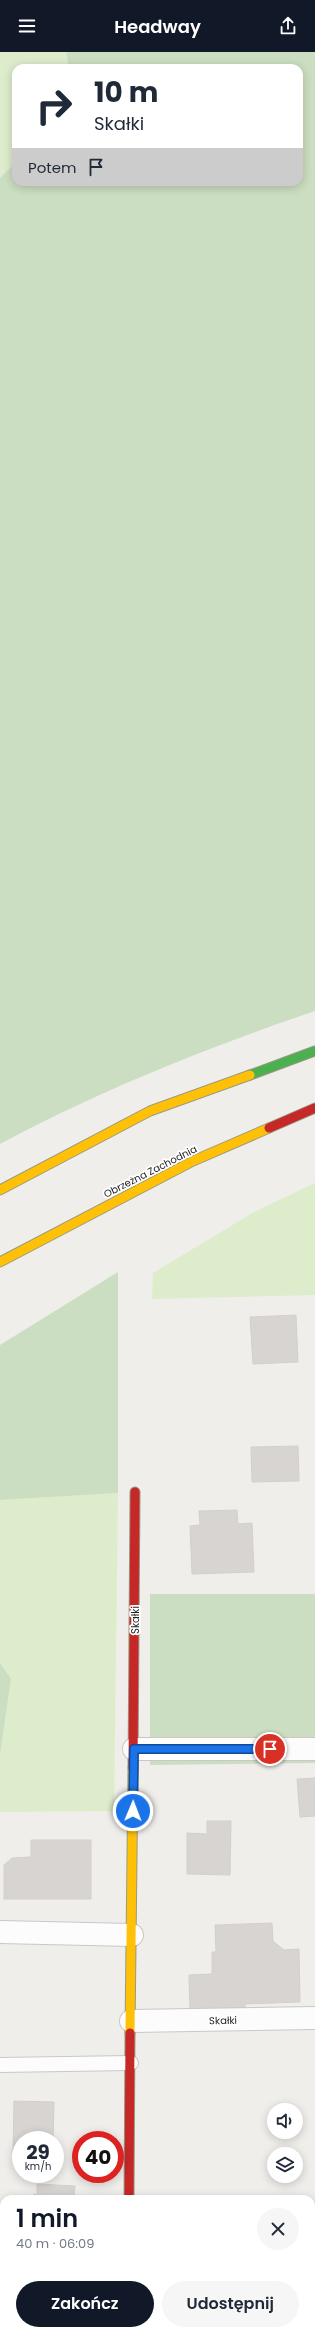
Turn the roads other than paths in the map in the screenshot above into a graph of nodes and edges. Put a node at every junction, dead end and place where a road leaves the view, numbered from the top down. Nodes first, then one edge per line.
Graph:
1 (315, 1051) edge
2 (315, 1108) edge
3 (0, 1190) edge
4 (0, 1262) edge
5 (135, 1492) dead end
6 (134, 1749) junction
7 (315, 1749) edge
8 (0, 1932) edge
9 (132, 1935) junction
10 (315, 2018) edge
11 (131, 2022) junction
12 (131, 2062) junction
13 (0, 2065) edge
14 (129, 2195) edge

1 - 3 street
2 - 4 street, Obrzeżna Zachodnia
5 - 6 street, Skałki
6 - 7 street
6 - 9 street, Skałki
8 - 9 street
9 - 11 street, Skałki
10 - 11 street, Skałki
11 - 12 street, Skałki
12 - 13 lane
12 - 14 street, Skałki

